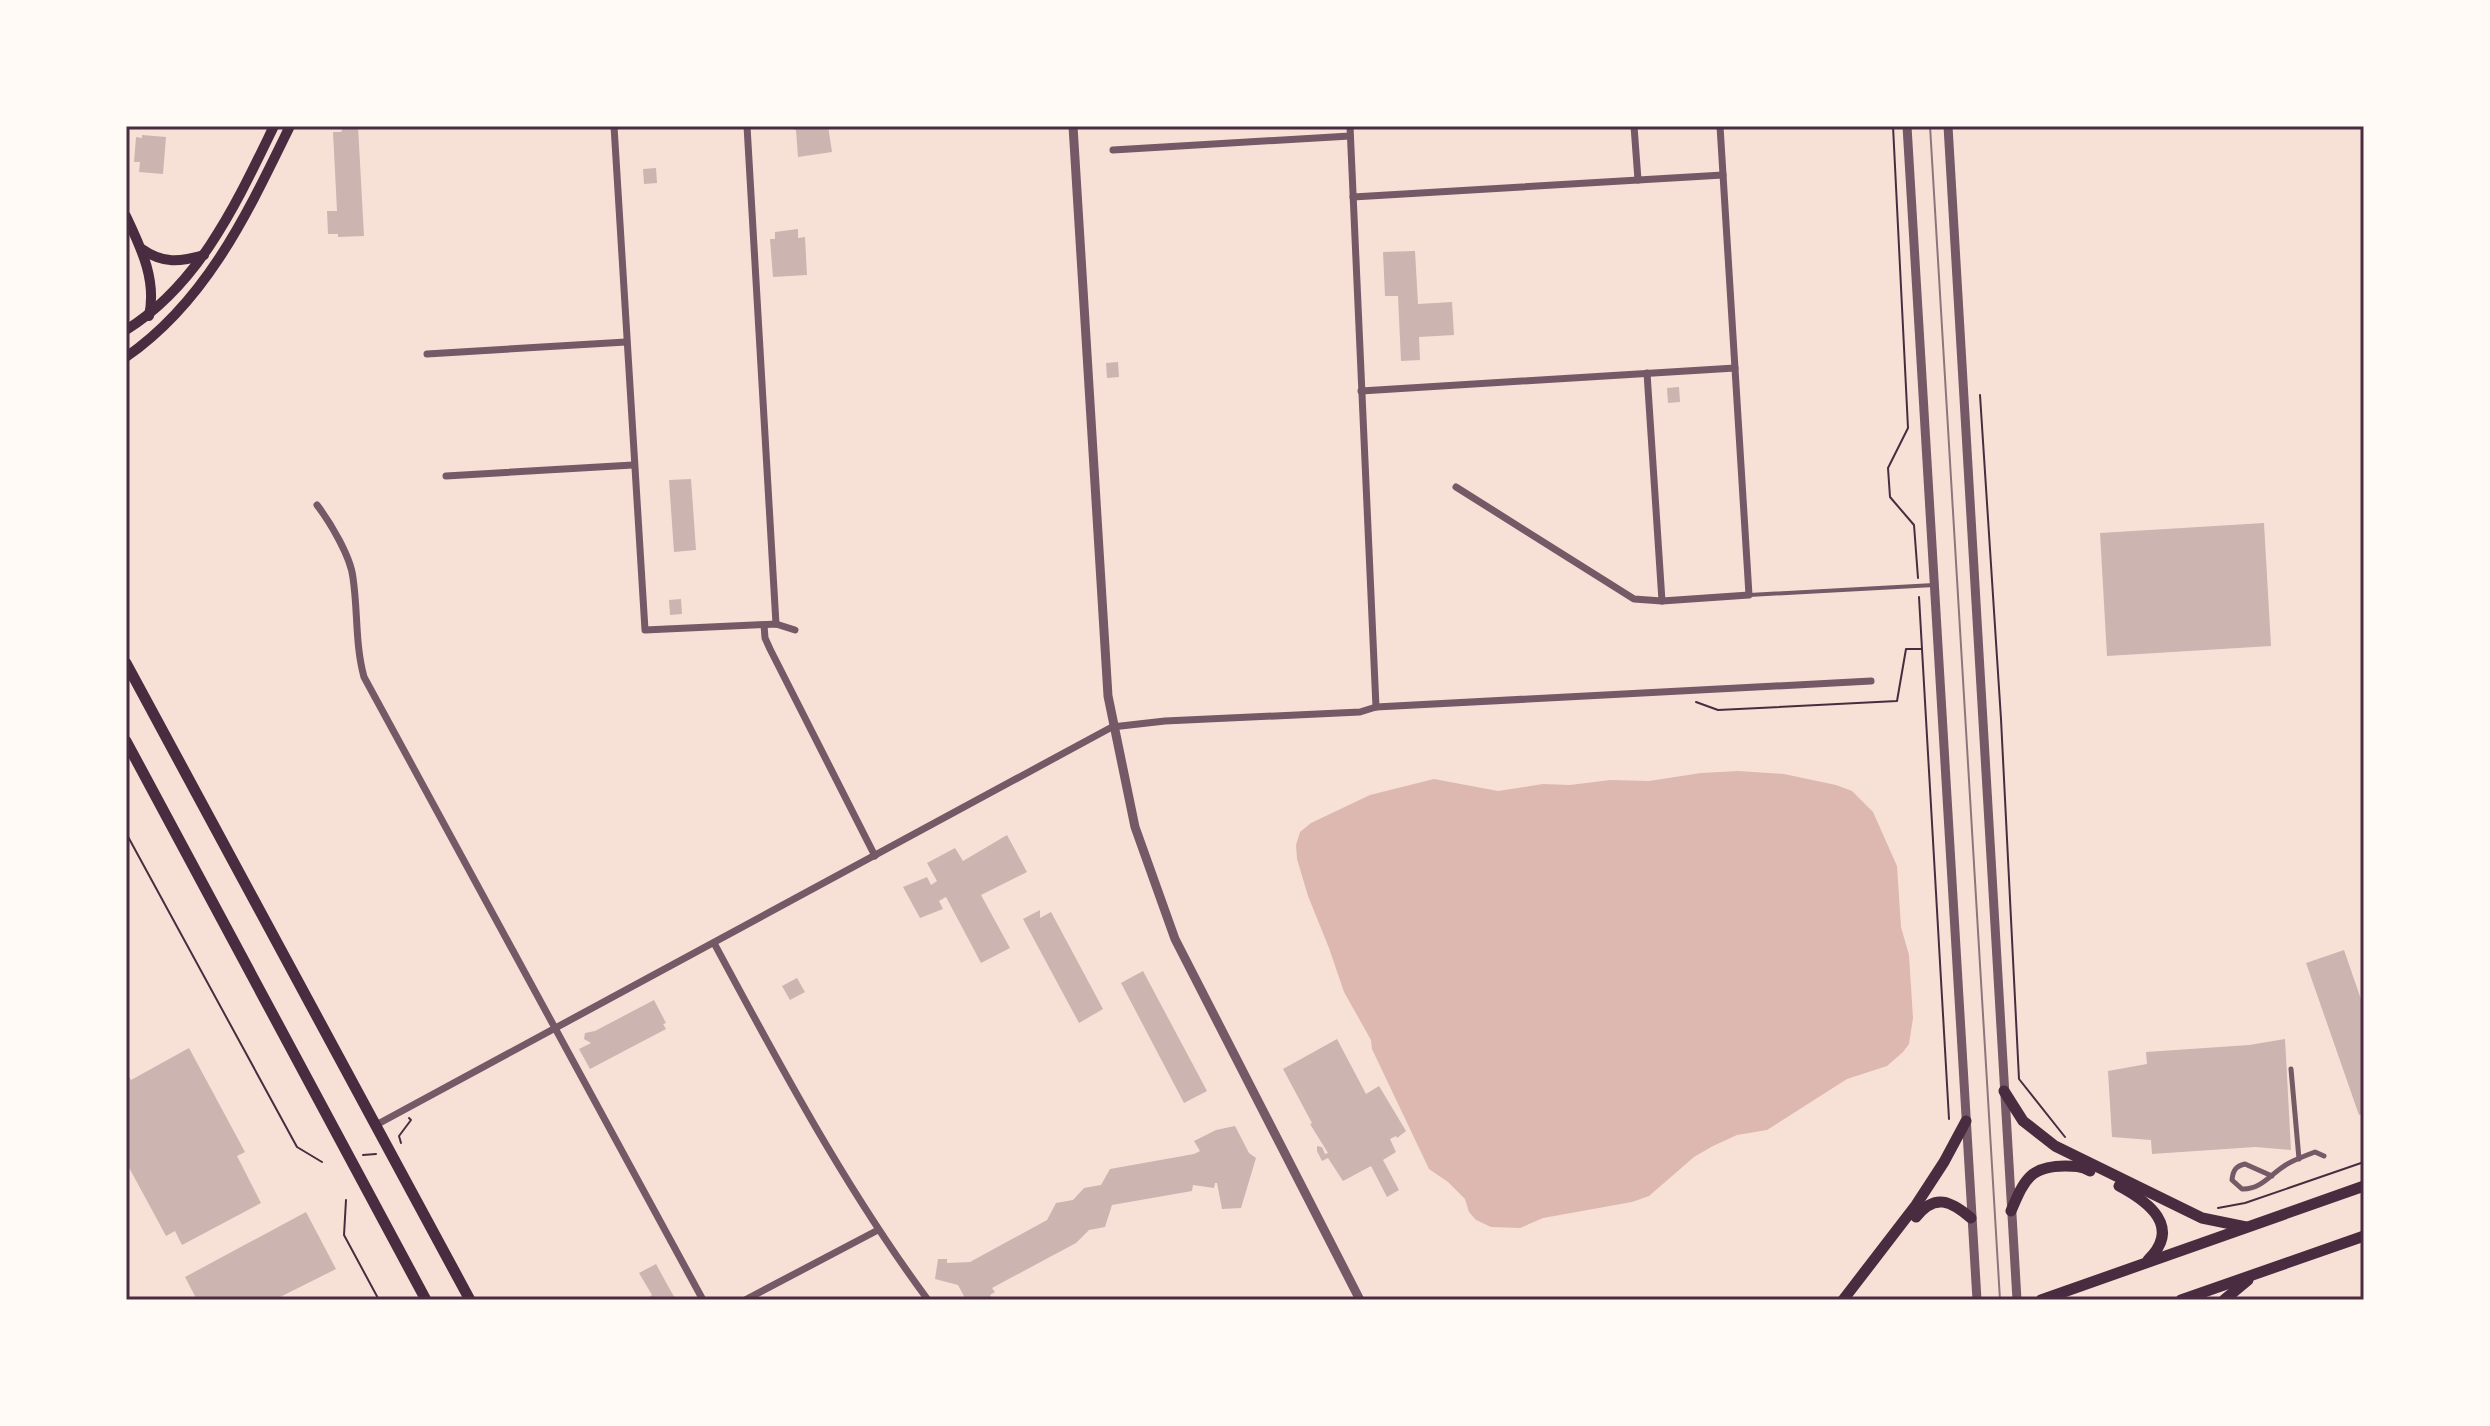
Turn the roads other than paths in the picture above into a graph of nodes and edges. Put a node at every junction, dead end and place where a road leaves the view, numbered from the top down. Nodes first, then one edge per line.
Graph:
1 (274, 126) edge
2 (290, 126) edge
3 (614, 126) edge
4 (747, 126) edge
5 (1073, 126) edge
6 (1350, 126) edge
7 (1634, 126) edge
8 (1720, 126) edge
9 (1907, 126) edge
10 (1948, 126) edge
11 (1350, 136) junction
12 (1113, 150) dead end
13 (1723, 175) junction
14 (1638, 180) junction
15 (1353, 197) junction
16 (126, 216) edge
17 (142, 249) junction
18 (204, 255) junction
19 (149, 316) junction
20 (126, 330) edge
21 (626, 342) junction
22 (427, 354) dead end
23 (126, 357) edge
24 (1735, 368) junction
25 (1647, 373) junction
26 (1361, 391) junction
27 (633, 465) junction
28 (446, 476) dead end
29 (1456, 487) dead end
30 (317, 505) dead end
31 (1934, 585) junction
32 (1749, 595) junction
33 (1662, 601) junction
34 (776, 624) junction
35 (764, 625) junction
36 (795, 630) dead end
37 (126, 663) edge
38 (1871, 681) dead end
39 (1376, 707) junction
40 (1112, 727) junction
41 (126, 741) edge
42 (875, 856) junction
43 (714, 943) junction
44 (556, 1027) junction
45 (2291, 1069) dead end
46 (2004, 1091) junction
47 (1966, 1121) junction
48 (376, 1125) junction
49 (2324, 1156) dead end
50 (2299, 1159) junction
51 (2272, 1176) junction
52 (2364, 1186) edge
53 (2011, 1211) junction
54 (1971, 1218) junction
55 (2247, 1227) junction
56 (878, 1230) junction
57 (2364, 1236) edge
58 (2145, 1263) junction
59 (2254, 1274) junction
60 (2046, 1298) edge
61 (426, 1300) edge
62 (470, 1300) edge
63 (703, 1300) edge
64 (745, 1300) edge
65 (928, 1300) edge
66 (1360, 1300) edge
67 (1843, 1300) edge
68 (1852, 1300) edge
69 (1977, 1300) edge
70 (2017, 1300) edge
71 (2181, 1300) edge
72 (2224, 1300) edge

1 - 18 main road
2 - 23 main road
3 - 21 street
4 - 34 street
5 - 40 street
6 - 11 street
7 - 14 street
8 - 13 street
9 - 31 street
10 - 46 street
11 - 12 street
11 - 15 street
13 - 14 street
13 - 24 street
14 - 15 street
15 - 26 street
16 - 17 main road
17 - 18 main road
17 - 19 main road
18 - 19 main road
19 - 20 main road
21 - 22 street
21 - 27 street
24 - 25 street
24 - 32 street
25 - 26 street
25 - 33 street
26 - 39 street
27 - 28 street
27 - 35 street
29 - 33 street
30 - 44 street
31 - 32 lane
31 - 47 street
32 - 33 street
34 - 35 street
34 - 36 street
35 - 42 street
37 - 48 main road
38 - 39 street
39 - 40 street
40 - 42 street
40 - 66 street
41 - 61 main road
42 - 43 street
43 - 44 street
43 - 56 street
44 - 48 street
44 - 63 street
45 - 50 street
46 - 53 street
46 - 55 main road
47 - 54 street
47 - 67 main road
48 - 62 main road
49 - 50 street
50 - 51 street
51 - 51 street
52 - 55 main road
53 - 58 main road
53 - 70 street
54 - 68 main road
54 - 69 street
55 - 58 main road
56 - 64 street
56 - 65 street
57 - 59 main road
58 - 60 main road
59 - 71 main road
59 - 72 main road

